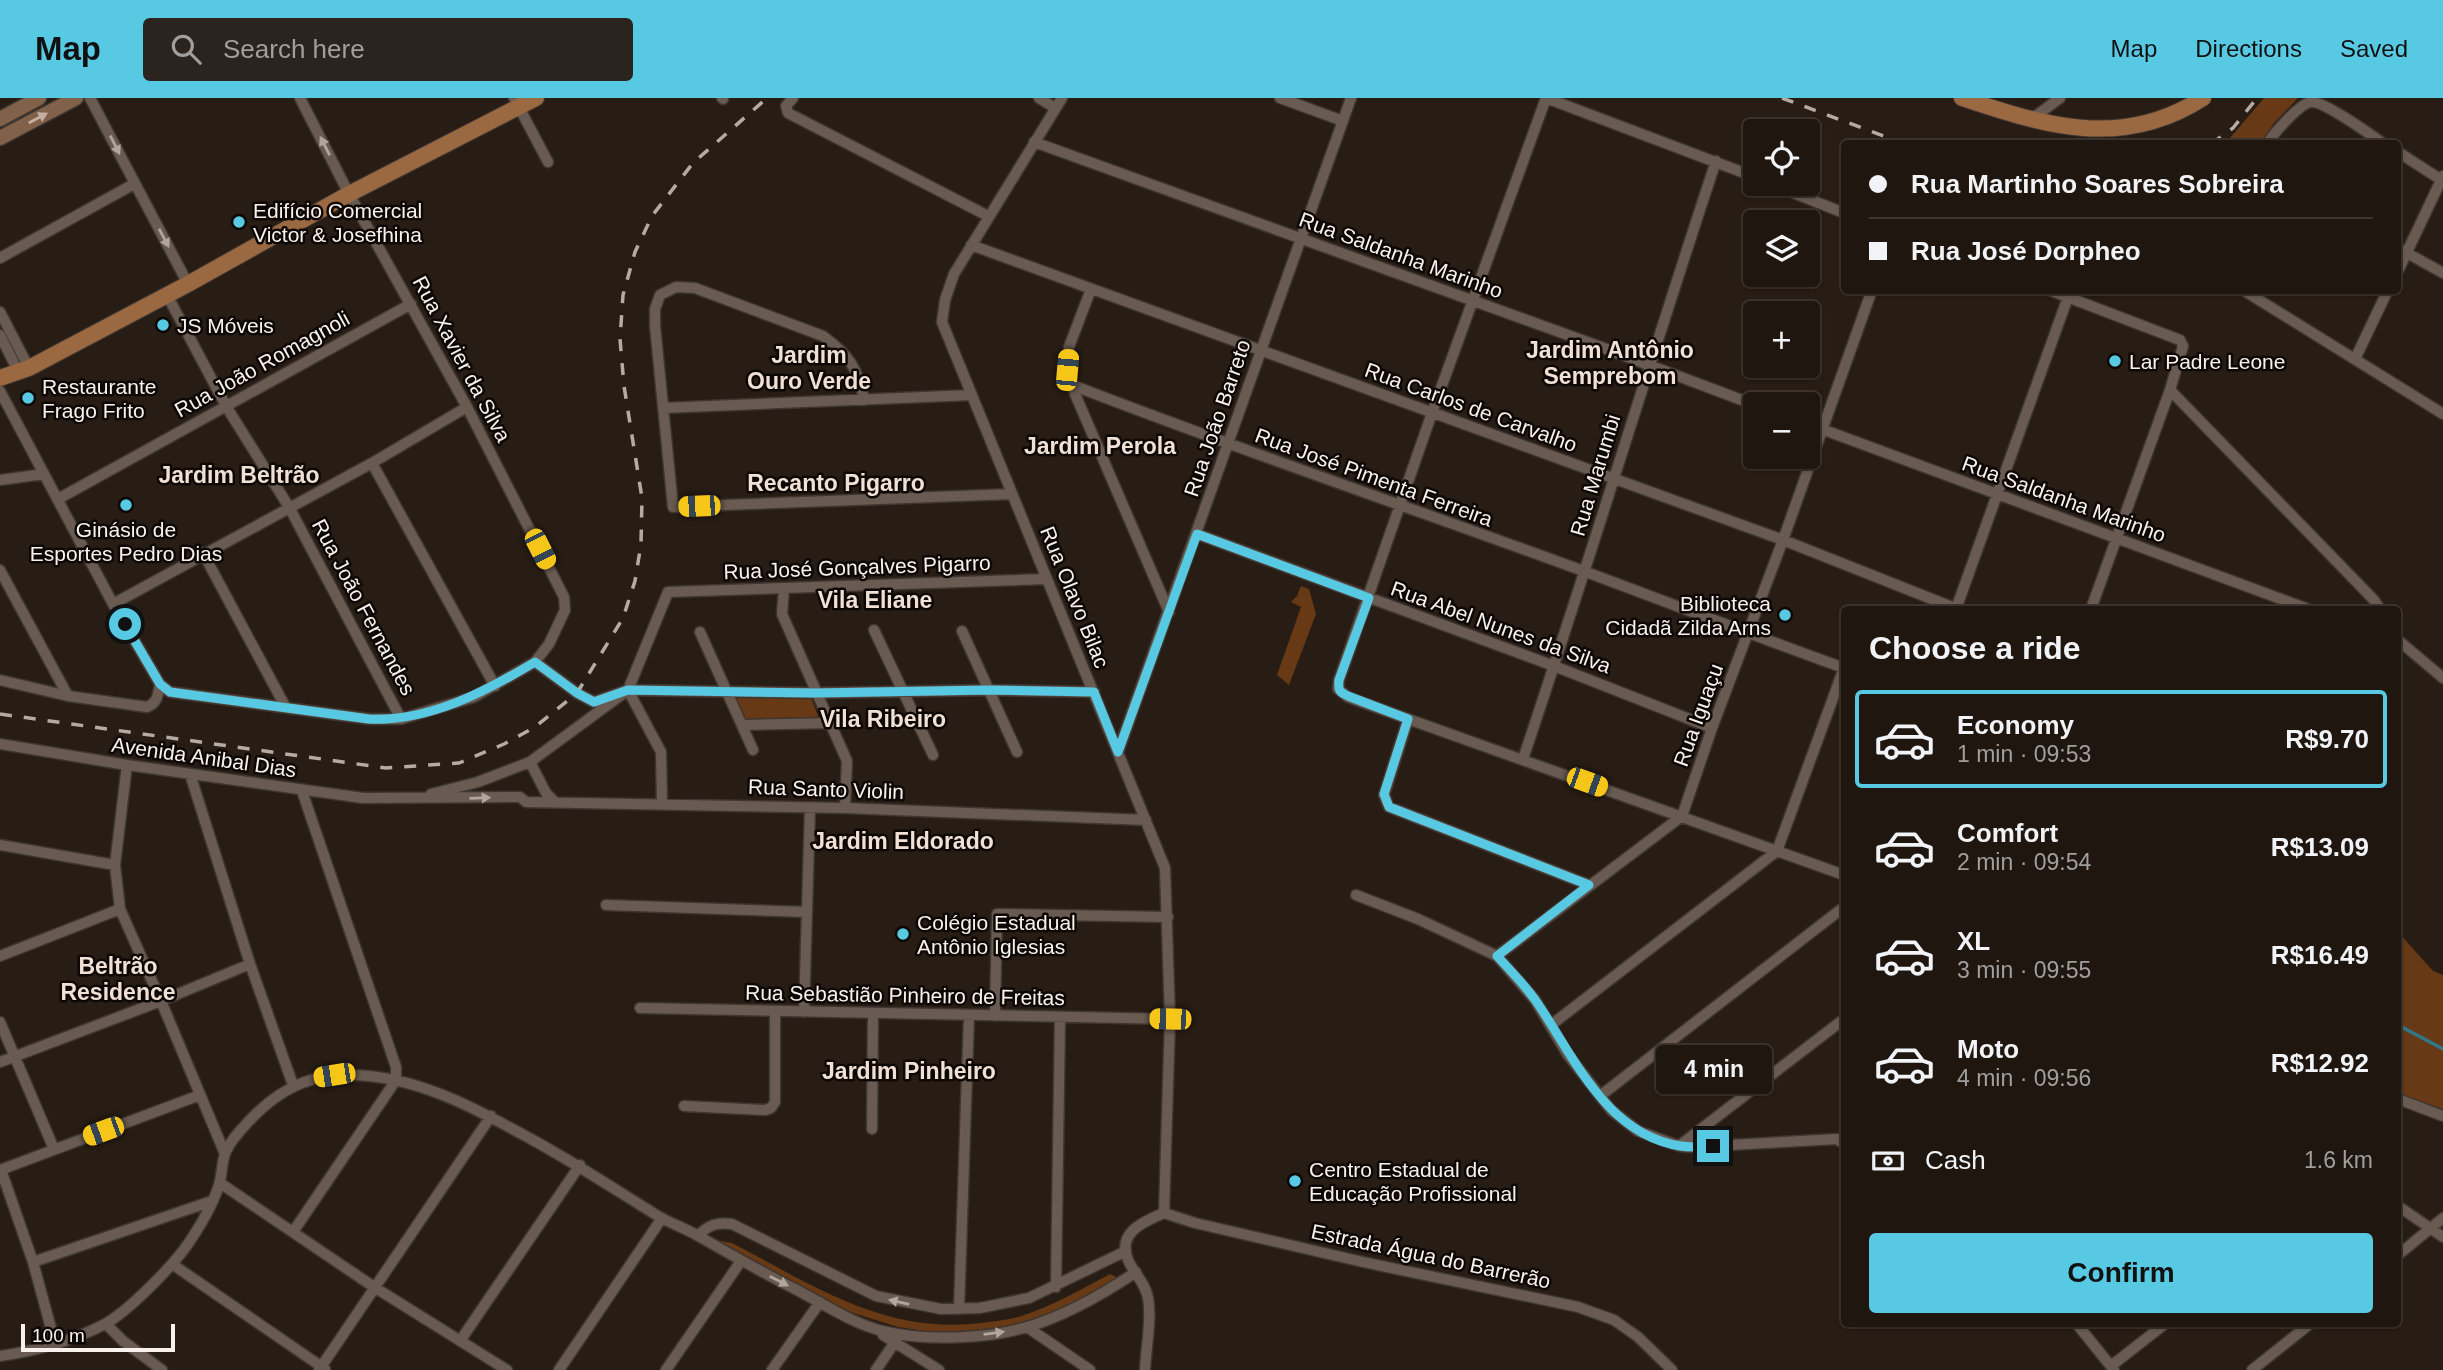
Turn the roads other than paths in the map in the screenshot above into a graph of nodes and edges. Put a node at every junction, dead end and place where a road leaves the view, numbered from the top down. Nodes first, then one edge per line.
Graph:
1 (39, 98) edge
2 (76, 98) edge
3 (90, 98) edge
4 (300, 98) edge
5 (536, 98) edge
6 (793, 98) edge
7 (1039, 98) edge
8 (1280, 98) edge
9 (1352, 98) edge
10 (1546, 98) edge
11 (1962, 98) edge
12 (2060, 98) edge
13 (2203, 98) edge
14 (516, 103) edge
15 (1058, 103) edge
16 (2000, 104) edge
17 (2033, 118) junction
18 (0, 120) edge
19 (1343, 121) junction
20 (1, 136) edge
21 (2270, 140) edge
22 (2378, 140) edge
23 (1034, 142) junction
24 (2401, 154) edge
25 (1716, 161) junction
26 (548, 162) dead end
27 (1743, 172) edge
28 (2442, 179) edge
29 (135, 184) junction
30 (349, 194) junction
31 (1801, 196) edge
32 (1841, 212) edge
33 (988, 216) junction
34 (1301, 240) junction
35 (971, 245) junction
36 (2402, 251) edge
37 (0, 258) edge
38 (2443, 273) edge
39 (188, 284) junction
40 (1091, 289) junction
41 (1871, 294) edge
42 (2058, 294) edge
43 (2249, 294) edge
44 (2386, 294) edge
45 (167, 295) junction
46 (2068, 298) junction
47 (1473, 301) junction
48 (411, 304) junction
49 (0, 312) edge
50 (0, 335) edge
51 (1261, 350) junction
52 (2355, 359) junction
53 (1649, 364) junction
54 (24, 370) junction
55 (0, 378) edge
56 (1072, 385) junction
57 (2170, 390) junction
58 (0, 391) edge
59 (972, 395) junction
60 (863, 400) junction
61 (1743, 400) edge
62 (226, 406) junction
63 (467, 407) junction
64 (663, 408) junction
65 (1432, 413) junction
66 (2443, 414) edge
67 (1820, 429) edge
68 (1823, 430) junction
69 (1227, 445) junction
70 (372, 463) junction
71 (44, 474) junction
72 (1614, 479) junction
73 (0, 480) edge
74 (1012, 494) junction
75 (1998, 496) junction
76 (58, 499) junction
77 (1400, 506) junction
78 (289, 508) junction
79 (1197, 534) junction
80 (2117, 539) junction
81 (1783, 540) junction
82 (204, 553) junction
83 (0, 570) edge
84 (1586, 572) junction
85 (1047, 579) junction
86 (784, 589) junction
87 (1369, 598) junction
88 (113, 604) junction
89 (1949, 606) edge
90 (1958, 606) edge
91 (2092, 606) edge
92 (2300, 606) edge
93 (2374, 606) edge
94 (1169, 612) junction
95 (874, 630) dead end
96 (962, 631) dead end
97 (700, 632) dead end
98 (1748, 634) junction
99 (2401, 643) edge
100 (535, 662) junction
101 (1554, 666) junction
102 (1841, 667) edge
103 (1841, 676) edge
104 (2443, 678) edge
105 (0, 680) edge
106 (160, 684) junction
107 (495, 687) junction
108 (628, 690) junction
109 (990, 690) junction
110 (726, 691) junction
111 (902, 691) junction
112 (1094, 692) junction
113 (816, 693) junction
114 (68, 696) junction
115 (594, 702) junction
116 (285, 706) junction
117 (401, 719) junction
118 (1408, 719) junction
119 (586, 722) junction
120 (830, 723) junction
121 (742, 725) junction
122 (1712, 728) junction
123 (0, 744) edge
124 (753, 750) dead end
125 (1017, 752) dead end
126 (1118, 752) junction
127 (933, 755) dead end
128 (1523, 759) junction
129 (530, 762) junction
130 (127, 765) junction
131 (190, 774) junction
132 (502, 774) junction
133 (539, 781) junction
134 (302, 791) junction
135 (508, 797) junction
136 (403, 799) junction
137 (554, 801) junction
138 (526, 802) junction
139 (662, 804) junction
140 (810, 808) junction
141 (845, 808) junction
142 (1682, 816) junction
143 (1146, 820) junction
144 (0, 845) edge
145 (1777, 851) junction
146 (115, 865) junction
147 (1841, 874) edge
148 (1589, 885) junction
149 (1356, 895) dead end
150 (606, 905) dead end
151 (120, 909) junction
152 (1841, 909) edge
153 (807, 912) junction
154 (1168, 917) junction
155 (2, 955) edge
156 (1497, 956) junction
157 (250, 964) junction
158 (161, 1001) junction
159 (640, 1008) dead end
160 (775, 1012) junction
161 (804, 1012) junction
162 (873, 1014) junction
163 (969, 1016) junction
164 (995, 1017) junction
165 (1060, 1017) junction
166 (1170, 1019) junction
167 (1841, 1021) edge
168 (0, 1022) edge
169 (1551, 1025) junction
170 (15, 1056) junction
171 (0, 1062) edge
172 (396, 1080) junction
173 (293, 1085) junction
174 (200, 1095) junction
175 (1600, 1096) junction
176 (2401, 1100) edge
177 (684, 1106) dead end
178 (491, 1116) junction
179 (2443, 1116) edge
180 (872, 1129) dead end
181 (1841, 1138) edge
182 (1679, 1146) junction
183 (54, 1149) junction
184 (225, 1154) junction
185 (580, 1165) junction
186 (1, 1170) edge
187 (219, 1183) junction
188 (212, 1201) junction
189 (2401, 1208) edge
190 (1164, 1213) junction
191 (2443, 1217) edge
192 (662, 1218) junction
193 (2431, 1229) junction
194 (293, 1232) junction
195 (698, 1236) junction
196 (2443, 1237) edge
197 (1126, 1251) junction
198 (2401, 1253) edge
199 (741, 1261) junction
200 (33, 1262) junction
201 (172, 1264) junction
202 (1136, 1272) junction
203 (374, 1287) junction
204 (1055, 1287) junction
205 (820, 1302) junction
206 (959, 1309) junction
207 (106, 1324) junction
208 (868, 1326) junction
209 (1027, 1327) junction
210 (2079, 1327) edge
211 (2161, 1327) edge
212 (2306, 1327) edge
213 (460, 1341) junction
214 (895, 1342) junction
215 (55, 1343) junction
216 (0, 1356) edge
217 (2112, 1368) edge
218 (322, 1369) edge
219 (162, 1370) edge
220 (507, 1370) edge
221 (559, 1370) edge
222 (666, 1370) edge
223 (772, 1370) edge
224 (876, 1370) edge
225 (939, 1370) edge
226 (1090, 1370) edge
227 (1145, 1370) edge
228 (1672, 1370) edge
229 (2252, 1370) edge

1 - 18 main road
20 -> 2 main road
3 -> 29 street
30 -> 4 street, Rua Xavier da Silva
5 - 14 main road
6 - 33 street
7 - 15 street
8 - 19 street
9 - 19 street, Rua João Barreto
10 - 25 street
10 - 47 street
11 - 16 main road
12 - 17 street
13 - 17 main road
14 - 26 street
14 - 30 main road
15 - 23 street, Rua Olavo Bilac
16 - 17 main road
19 - 34 street, Rua João Barreto
21 - 22 street
23 - 33 street, Rua Olavo Bilac
23 - 34 street, Rua Saldanha Marinho
24 - 28 street
25 - 27 street
25 - 53 street, Rua Marumbi
28 - 36 street
29 - 37 street
29 -> 39 street
30 - 39 main road
30 - 48 street, Rua Xavier da Silva
31 - 32 street
33 - 35 street, Rua Olavo Bilac
34 - 47 street, Rua Saldanha Marinho
34 - 51 street, Rua João Barreto
35 - 40 street, Rua Carlos de Carvalho
35 - 59 street, Rua Olavo Bilac
36 - 38 street
39 - 45 main road
40 - 51 street, Rua Carlos de Carvalho
40 - 56 street
41 - 68 street, Rua Iguaçu
42 - 46 street
43 - 52 street
44 - 52 street
45 - 54 main road
45 - 62 street, Rua João Fernandes
46 - 57 street
46 - 75 street
47 - 53 street, Rua Saldanha Marinho
47 - 65 street
48 - 62 street, Rua João Romagnoli
48 - 63 street, Rua Xavier da Silva
49 - 54 street
50 - 54 street
51 - 65 street, Rua Carlos de Carvalho
51 - 69 street, Rua João Barreto
52 - 66 street
53 - 61 street, Rua Saldanha Marinho
53 - 72 street, Rua Marumbi
54 - 55 main road
56 - 69 street, Rua José Pimenta Ferreira
56 - 94 street
57 - 80 street
57 - 93 street
58 - 71 street
59 - 60 street
59 - 74 street, Rua Olavo Bilac
60 - 64 street
60 - 64 street
62 - 76 street, Rua João Romagnoli
62 - 78 street, Rua João Fernandes
63 - 70 street
63 - 100 street, Rua Xavier da Silva
64 - 74 street
65 - 72 street, Rua Carlos de Carvalho
65 - 77 street
67 - 68 street, Rua Saldanha Marinho
68 - 75 street, Rua Saldanha Marinho
68 - 81 street, Rua Iguaçu
69 - 77 street, Rua José Pimenta Ferreira
69 - 79 street, Rua João Barreto
70 - 78 street
70 - 107 street
71 - 73 street
71 - 76 street
72 - 81 street, Rua Carlos de Carvalho
72 - 84 street, Rua Marumbi
74 - 85 street, Rua Olavo Bilac
75 - 80 street, Rua Saldanha Marinho
75 - 90 street
76 - 88 street
77 - 84 street, Rua José Pimenta Ferreira
77 - 87 street
78 - 82 street
78 - 117 street, Rua João Fernandes
79 - 87 street, Rua Abel Nunes da Silva
79 - 94 street, Rua João Barreto
80 - 91 street
80 - 92 street, Rua Saldanha Marinho
81 - 89 street, Rua Carlos de Carvalho
81 - 98 street, Rua Iguaçu
82 - 88 street
82 - 116 street
83 - 114 street
84 - 98 street, Rua José Pimenta Ferreira
84 - 101 street, Rua Marumbi
85 - 86 street, Rua José Gonçalves Pigarro
85 - 112 street, Rua Olavo Bilac
86 - 108 street, Rua José Gonçalves Pigarro
86 - 113 street
87 - 101 street, Rua Abel Nunes da Silva
87 - 118 street
88 - 106 street
94 - 126 street, Rua João Barreto
95 - 111 street
96 - 109 street
97 - 110 street
98 - 102 street, Rua José Pimenta Ferreira
98 - 122 street, Rua Iguaçu
99 - 104 street
100 - 107 street
100 - 115 street
101 - 122 street, Rua Abel Nunes da Silva
101 - 128 street, Rua Marumbi
103 - 145 street
105 - 114 street
106 - 114 street
106 - 116 street
107 - 117 street
108 - 110 street
108 - 115 street
108 - 119 street, Avenida Anibal Dias
108 - 139 street
109 - 111 street
109 - 112 street
109 - 125 street
110 - 113 street
110 - 121 street
111 - 113 street
111 - 127 street
112 - 126 street, Rua Olavo Bilac
113 - 120 street
115 - 119 street
116 - 117 street
118 - 128 street
118 - 148 street
119 - 129 street, Avenida Anibal Dias
120 - 121 street
120 - 141 street
121 - 124 street
122 - 142 street, Rua Iguaçu
123 - 130 street, Avenida Anibal Dias
126 - 143 street, Rua Olavo Bilac
128 - 142 street
129 - 132 street, Avenida Anibal Dias
129 - 133 street
130 - 131 street, Avenida Anibal Dias
130 - 146 street
131 - 134 street, Avenida Anibal Dias
131 - 157 street
132 - 135 street
132 - 136 street, Avenida Anibal Dias
133 - 137 street
133 - 138 street
134 - 136 street, Avenida Anibal Dias
134 - 172 street
136 -> 135 street, Avenida Anibal Dias
135 - 138 street, Rua Santo Violin
137 - 138 street, Rua Santo Violin
137 - 139 street, Rua Santo Violin
139 - 140 street, Rua Santo Violin
140 - 141 street, Rua Santo Violin
140 - 153 street
141 - 143 street, Rua Santo Violin
142 - 145 street
142 - 148 street
143 - 154 street, Rua Olavo Bilac
144 - 146 street
145 - 147 street
145 - 169 street
146 - 151 street
148 - 156 street
149 - 156 street
150 - 153 street
151 - 155 street
151 - 158 street
152 - 175 street
153 - 161 street
154 - 164 street
154 - 166 street, Rua Olavo Bilac
156 - 169 street
157 - 158 street
157 - 173 street
158 - 170 street
158 - 174 street
159 - 160 street, Rua Sebastião Pinheiro de Freitas
160 - 161 street, Rua Sebastião Pinheiro de Freitas
160 - 177 street
161 - 162 street, Rua Sebastião Pinheiro de Freitas
162 - 163 street, Rua Sebastião Pinheiro de Freitas
162 - 180 street
163 - 164 street, Rua Sebastião Pinheiro de Freitas
163 - 206 street
164 - 165 street, Rua Sebastião Pinheiro de Freitas
165 - 166 street, Rua Sebastião Pinheiro de Freitas
165 - 204 street
166 - 190 street, Rua Olavo Bilac
167 - 182 street
168 - 170 street
169 - 175 street
170 - 171 street
170 - 183 street
172 - 173 street
172 - 178 street
172 - 194 street
173 - 184 street
174 - 183 street
174 - 184 street
175 - 182 street
176 - 179 street
178 - 185 street
178 - 203 street
181 - 182 street
183 - 186 street
184 - 187 street
185 - 192 street
185 - 213 street
186 - 200 street
187 - 188 street
187 - 194 street
188 - 200 street
188 - 201 street
189 - 193 street
190 - 197 street
190 - 228 street, Estrada Água do Barrerão
191 - 193 street
192 - 195 street
192 - 221 street
193 - 196 street
193 - 198 street
194 - 203 street
195 - 199 street
206 -> 195 street
197 - 202 street
197 - 204 street
199 -> 205 street
199 - 222 street
200 - 215 street
201 - 207 street
201 - 218 street
202 - 209 street
202 - 227 street
203 - 213 street
203 - 218 street
204 - 206 street
205 - 208 street
205 - 223 street
207 - 215 street
207 - 219 street
208 -> 209 street
208 - 214 street
209 - 226 street
210 - 217 street
211 - 217 street
212 - 229 street
213 - 220 street
214 - 224 street
214 - 225 street
215 - 216 street

